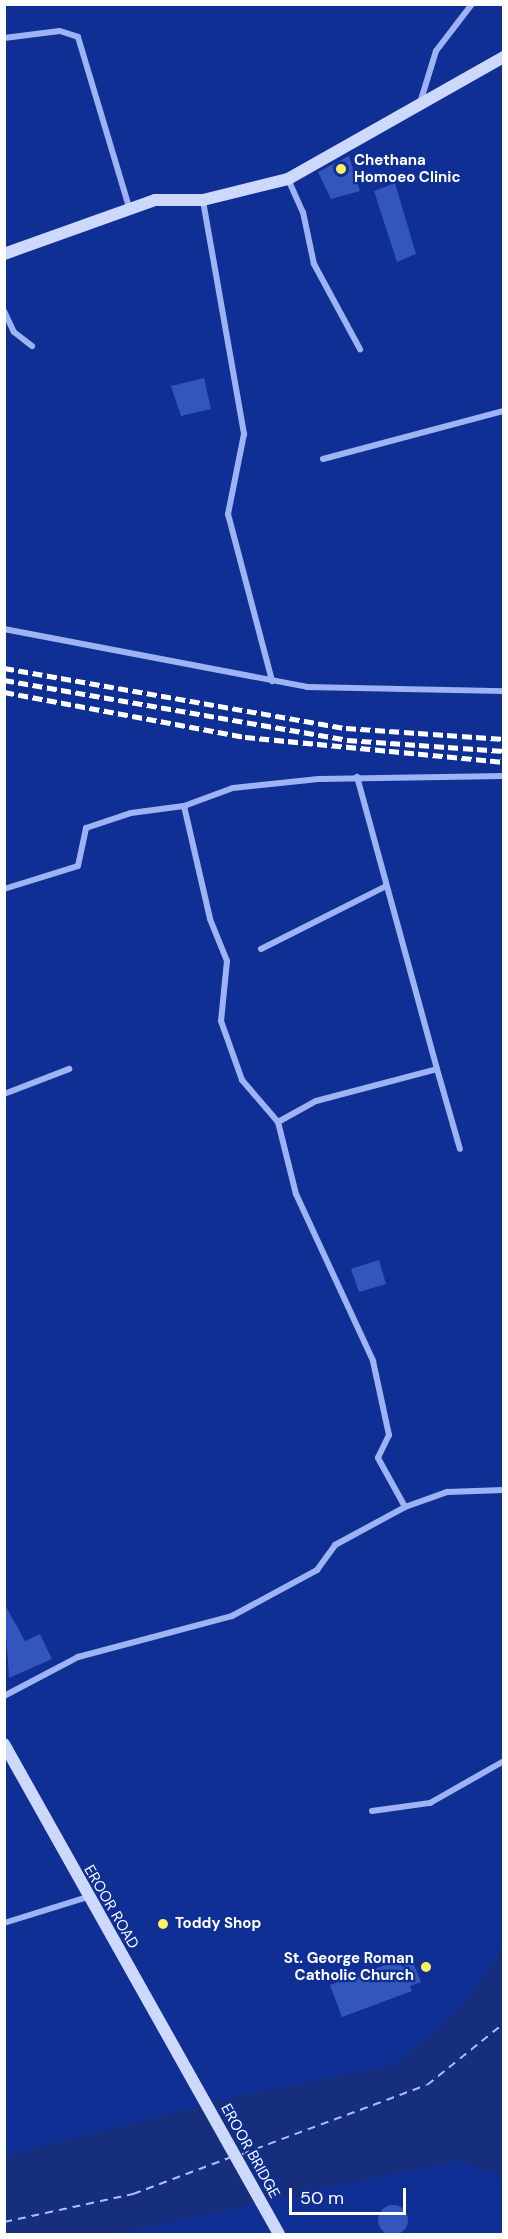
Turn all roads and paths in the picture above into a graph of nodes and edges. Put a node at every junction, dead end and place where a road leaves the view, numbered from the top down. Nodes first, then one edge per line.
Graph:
1 (472, 4) edge
2 (4, 38) edge
3 (504, 57) edge
4 (419, 106) junction
5 (288, 179) junction
6 (203, 200) junction
7 (129, 207) junction
8 (4, 254) edge
9 (4, 311) edge
10 (32, 346) dead end
11 (360, 349) dead end
12 (504, 411) edge
13 (323, 459) dead end
14 (4, 629) edge
15 (272, 681) junction
16 (504, 691) edge
17 (502, 776) edge
18 (357, 777) junction
19 (504, 783) edge
20 (184, 806) junction
21 (386, 886) junction
22 (4, 889) edge
23 (261, 949) dead end
24 (69, 1069) dead end
25 (437, 1069) junction
26 (4, 1094) edge
27 (278, 1122) junction
28 (460, 1149) dead end
29 (504, 1490) edge
30 (405, 1507) junction
31 (4, 1696) edge
32 (4, 1744) edge
33 (504, 1761) edge
34 (372, 1810) dead end
35 (88, 1897) junction
36 (4, 1923) edge
37 (195, 2083) joint
38 (279, 2235) edge

1 - 4 street
2 - 7 street
3 - 4 main road
4 - 5 main road
5 - 6 main road
5 - 11 street
6 - 7 main road
6 - 15 street
7 - 8 main road
9 - 10 street
12 - 13 street
14 - 15 street
15 - 16 street
17 - 18 street
17 - 19 street
18 - 20 street
18 - 21 street
20 - 22 street
20 - 27 street
21 - 23 street
21 - 25 street
24 - 26 street
25 - 27 street
25 - 28 street
27 - 30 street
29 - 30 street
30 - 31 street
32 - 35 main road, EROOR ROAD
33 - 34 street
35 - 36 street
35 - 37 main road, EROOR ROAD
37 - 38 main road, EROOR BRIDGE

